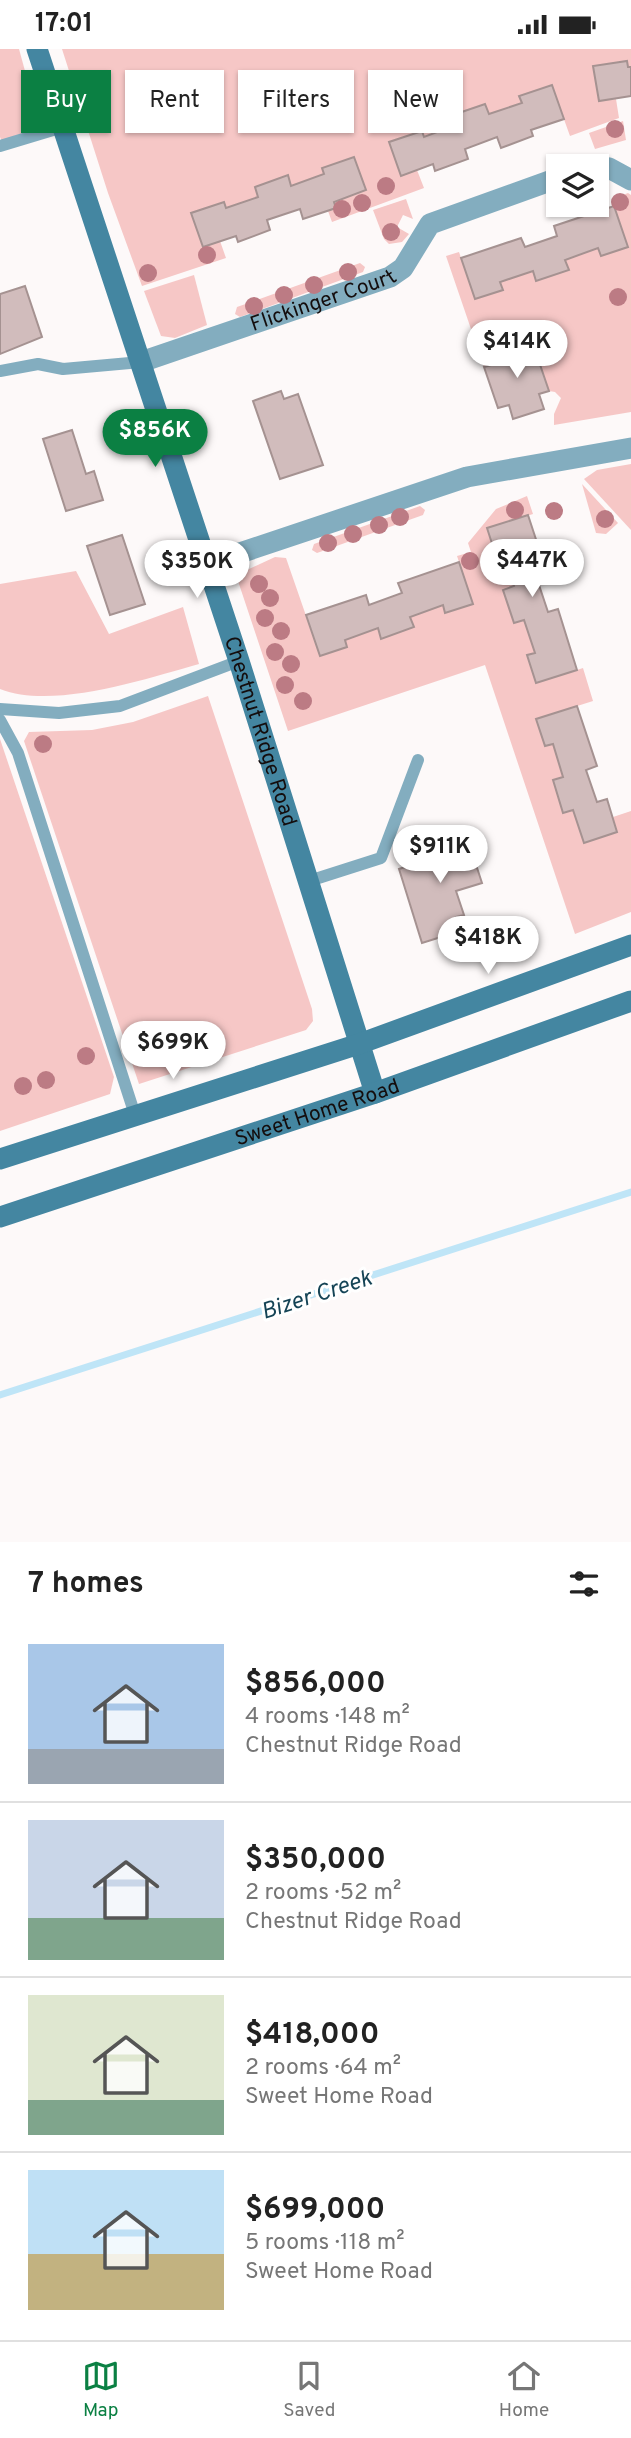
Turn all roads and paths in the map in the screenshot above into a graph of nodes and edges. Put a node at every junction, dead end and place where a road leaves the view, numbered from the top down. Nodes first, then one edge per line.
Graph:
1 (37, 49) edge
2 (44, 70) edge
3 (43, 133) edge
4 (65, 133) edge
5 (0, 146) edge
6 (609, 168) edge
7 (631, 180) edge
8 (546, 182) edge
9 (141, 362) junction
10 (0, 371) edge
11 (631, 448) edge
12 (208, 564) junction
13 (239, 661) junction
14 (0, 709) edge
15 (0, 720) edge
16 (418, 760) dead end
17 (309, 881) junction
18 (631, 945) edge
19 (631, 1001) edge
20 (359, 1044) junction
21 (375, 1093) junction
22 (135, 1115) junction
23 (0, 1159) edge
24 (0, 1217) edge

1 - 2 main road, Chestnut Ridge Road
3 - 5 lane
4 - 9 main road, Chestnut Ridge Road
6 - 7 street
8 - 9 street, Flickinger Court
9 - 10 lane
9 - 12 main road, Chestnut Ridge Road
11 - 12 street
12 - 13 main road, Chestnut Ridge Road
13 - 14 lane
13 - 17 main road, Chestnut Ridge Road
15 - 22 lane
16 - 17 lane
17 - 20 main road, Chestnut Ridge Road
18 - 20 main road
19 - 21 main road, Sweet Home Road
20 - 21 main road, Chestnut Ridge Road
20 - 22 main road
21 - 24 main road, Sweet Home Road
22 - 23 main road

